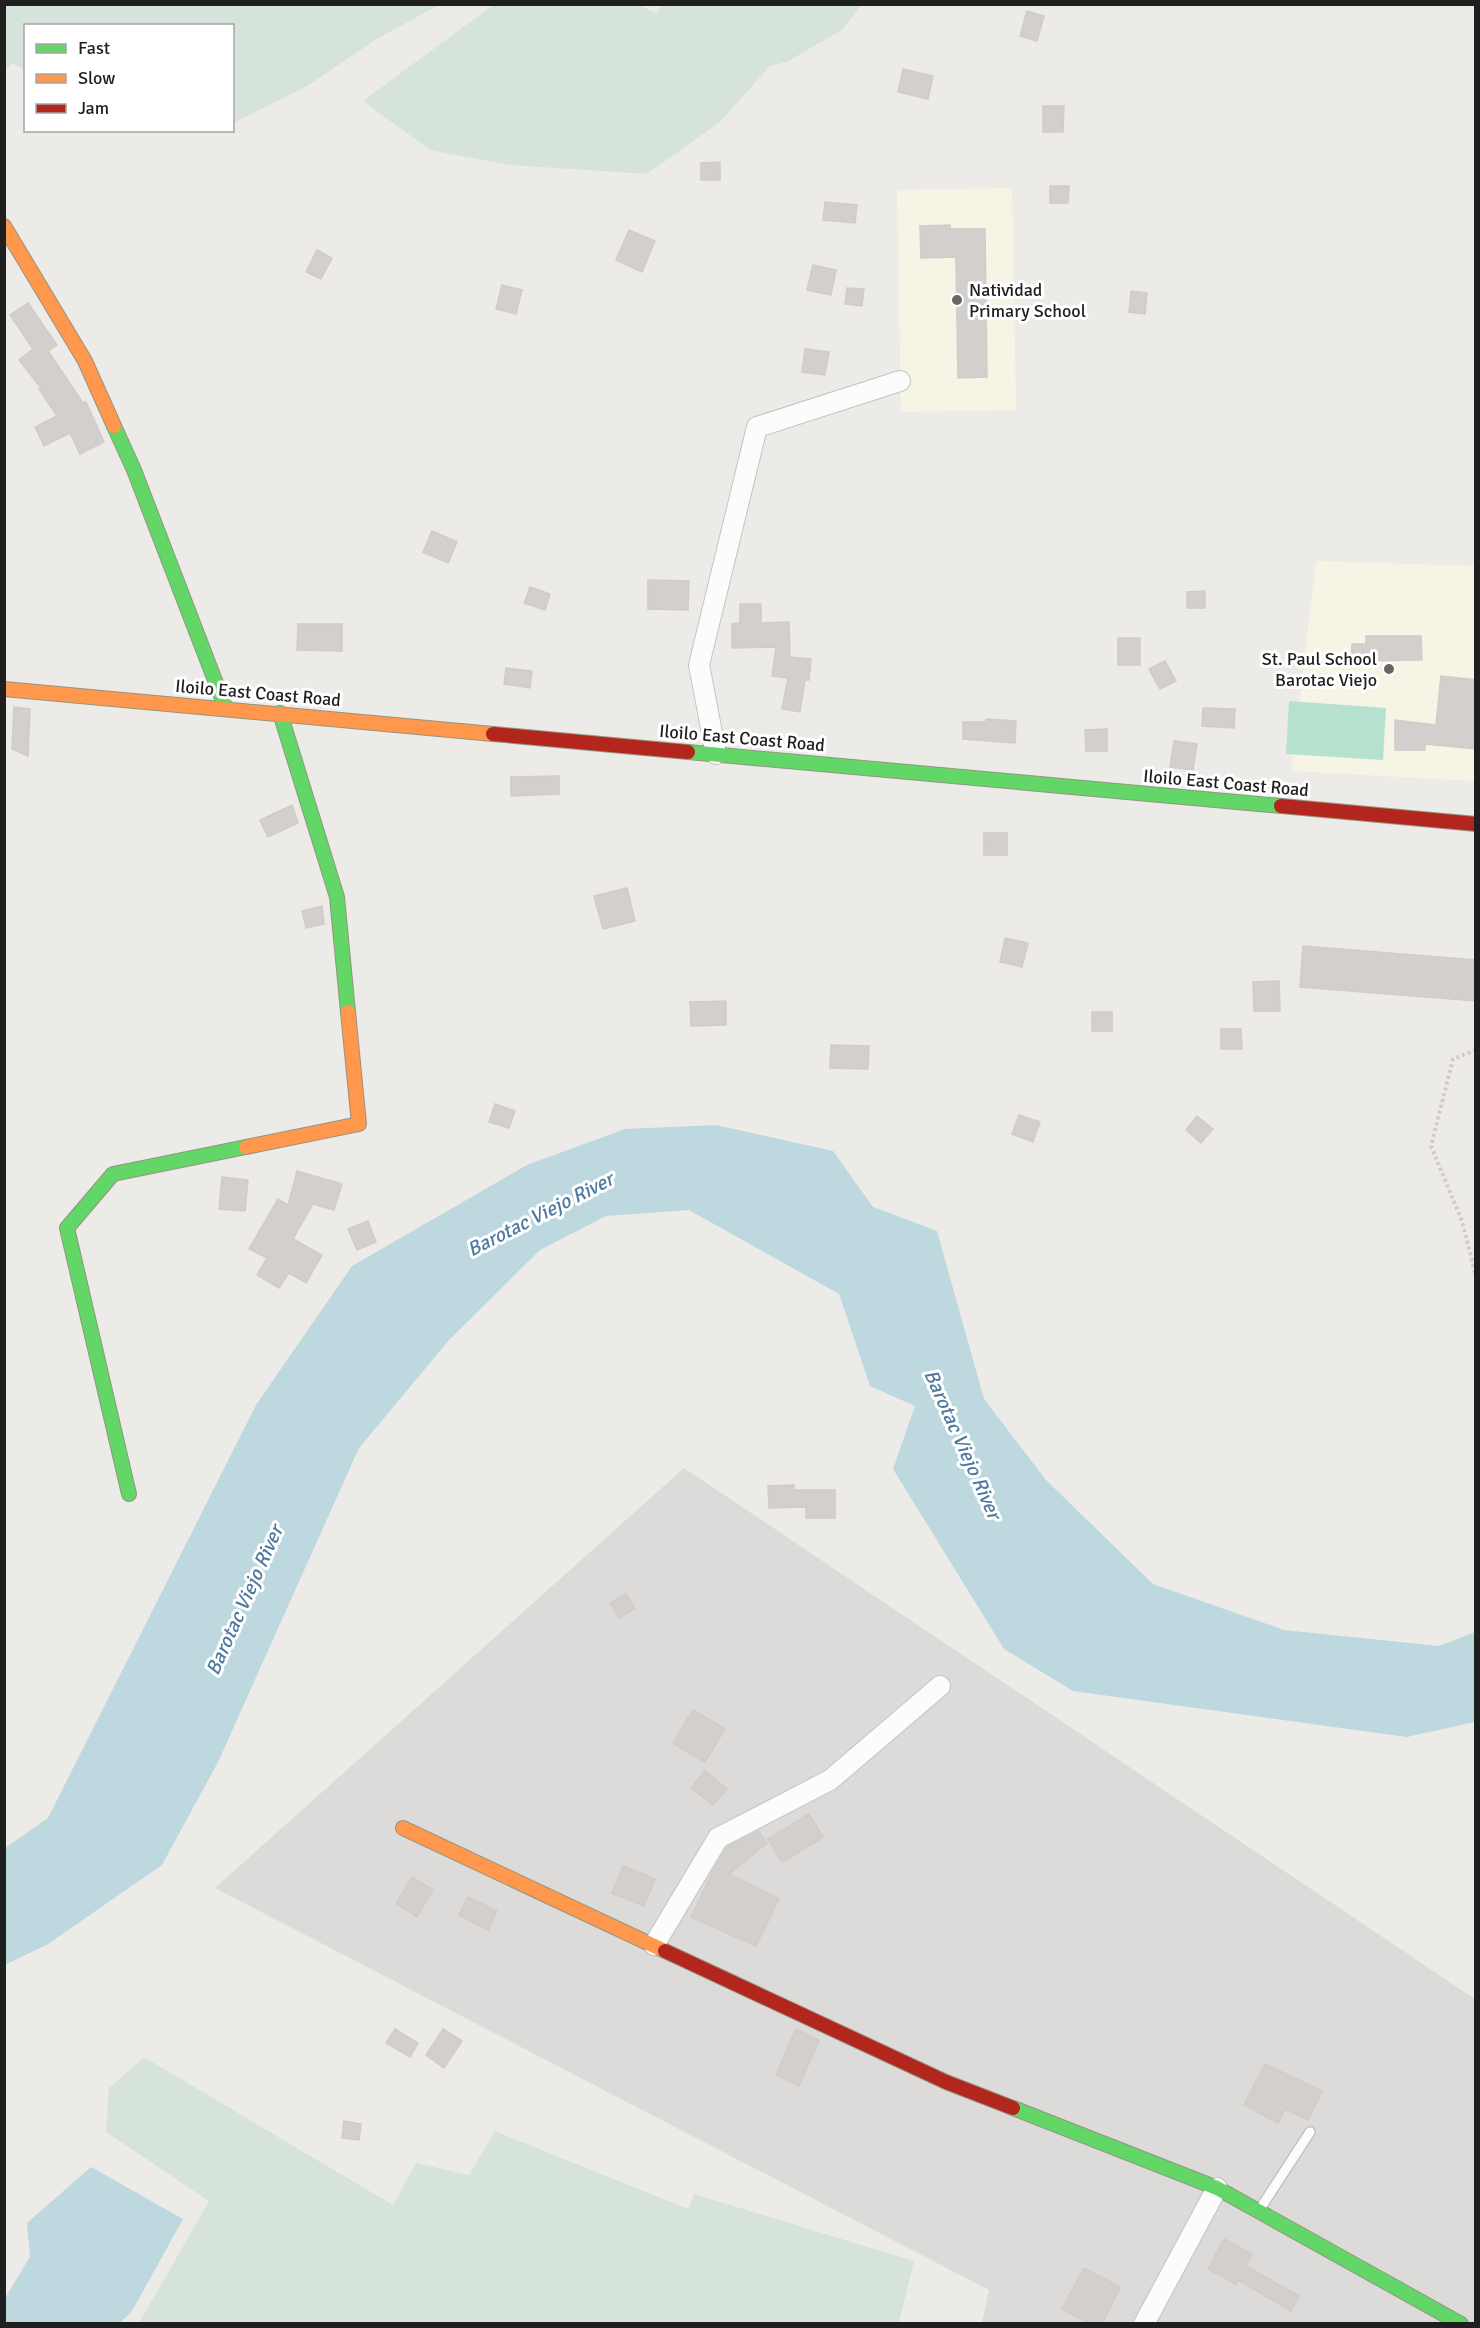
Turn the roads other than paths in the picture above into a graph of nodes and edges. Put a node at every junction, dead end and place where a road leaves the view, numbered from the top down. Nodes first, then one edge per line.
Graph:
1 (4, 226) edge
2 (900, 381) dead end
3 (4, 688) edge
4 (226, 709) junction
5 (280, 713) junction
6 (716, 754) junction
7 (1476, 824) edge
8 (129, 1494) dead end
9 (940, 1686) dead end
10 (403, 1828) dead end
11 (654, 1946) junction
12 (1310, 2132) dead end
13 (1217, 2188) junction
14 (1258, 2211) junction
15 (1144, 2324) edge
16 (1461, 2324) edge

1 - 4 street
2 - 6 street
3 - 4 street, Iloilo East Coast Road
4 - 5 street, Iloilo East Coast Road
5 - 6 street, Iloilo East Coast Road
5 - 8 street
6 - 7 street, Iloilo East Coast Road
9 - 11 street
10 - 11 street
11 - 13 street
12 - 14 lane
13 - 14 street
13 - 15 street
14 - 16 street

